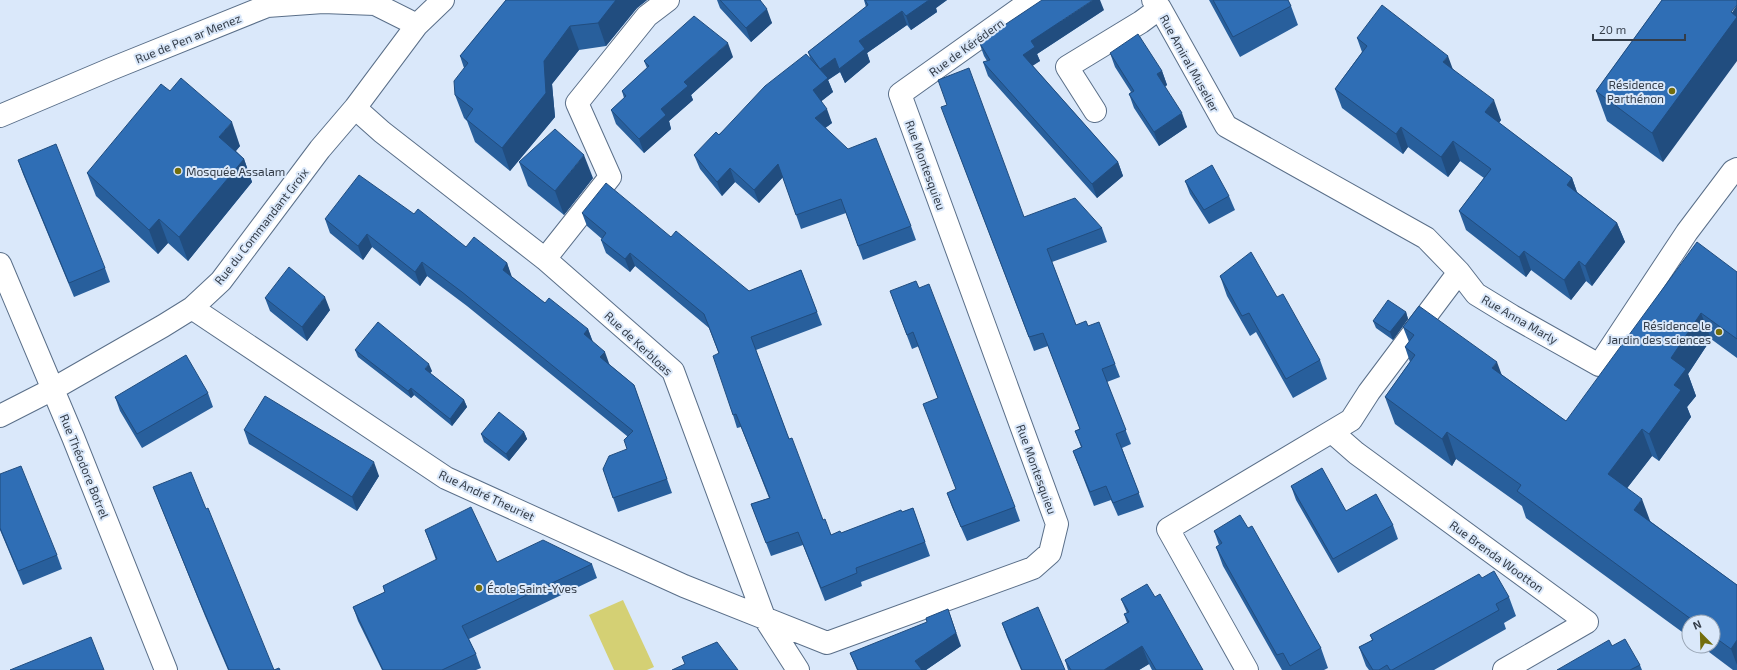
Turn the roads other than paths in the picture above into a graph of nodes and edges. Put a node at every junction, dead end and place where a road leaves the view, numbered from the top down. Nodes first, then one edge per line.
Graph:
1 (443, 0) edge
2 (668, 0) edge
3 (1032, 0) edge
4 (1156, 4) edge
5 (417, 24) junction
6 (900, 94) joint
7 (355, 108) junction
8 (1095, 111) dead end
9 (0, 116) edge
10 (1226, 126) joint
11 (1737, 169) edge
12 (544, 259) junction
13 (0, 264) edge
14 (1459, 272) junction
15 (192, 308) junction
16 (53, 389) junction
17 (0, 416) edge
18 (1332, 432) junction
19 (764, 617) junction
20 (166, 670) edge
21 (798, 670) edge
22 (1247, 670) edge
23 (1504, 670) edge

1 - 5 street
2 - 12 street
3 - 6 street, Rue de Kérédern
4 - 8 street
4 - 10 street, Rue Amiral Muselier
5 - 7 street, Rue du Commandant Groix
5 - 9 street, Rue de Pen ar Menez
6 - 19 street, Rue Montesquieu
7 - 12 street, Rue de Kerbloas
7 - 15 street, Rue du Commandant Groix
10 - 14 street, Rue Anna Marly
11 - 14 street, Rue Anna Marly
12 - 19 street, Rue de Kerbloas
13 - 16 street, Rue Théodore Botrel
14 - 18 street
15 - 16 street, Rue du Commandant Groix
15 - 19 street, Rue André Theuriet
16 - 17 street, Rue du Commandant Groix
16 - 20 street, Rue Théodore Botrel
18 - 22 street
18 - 23 street, Rue Brenda Wootton
19 - 21 street, Rue de Kerbloas

